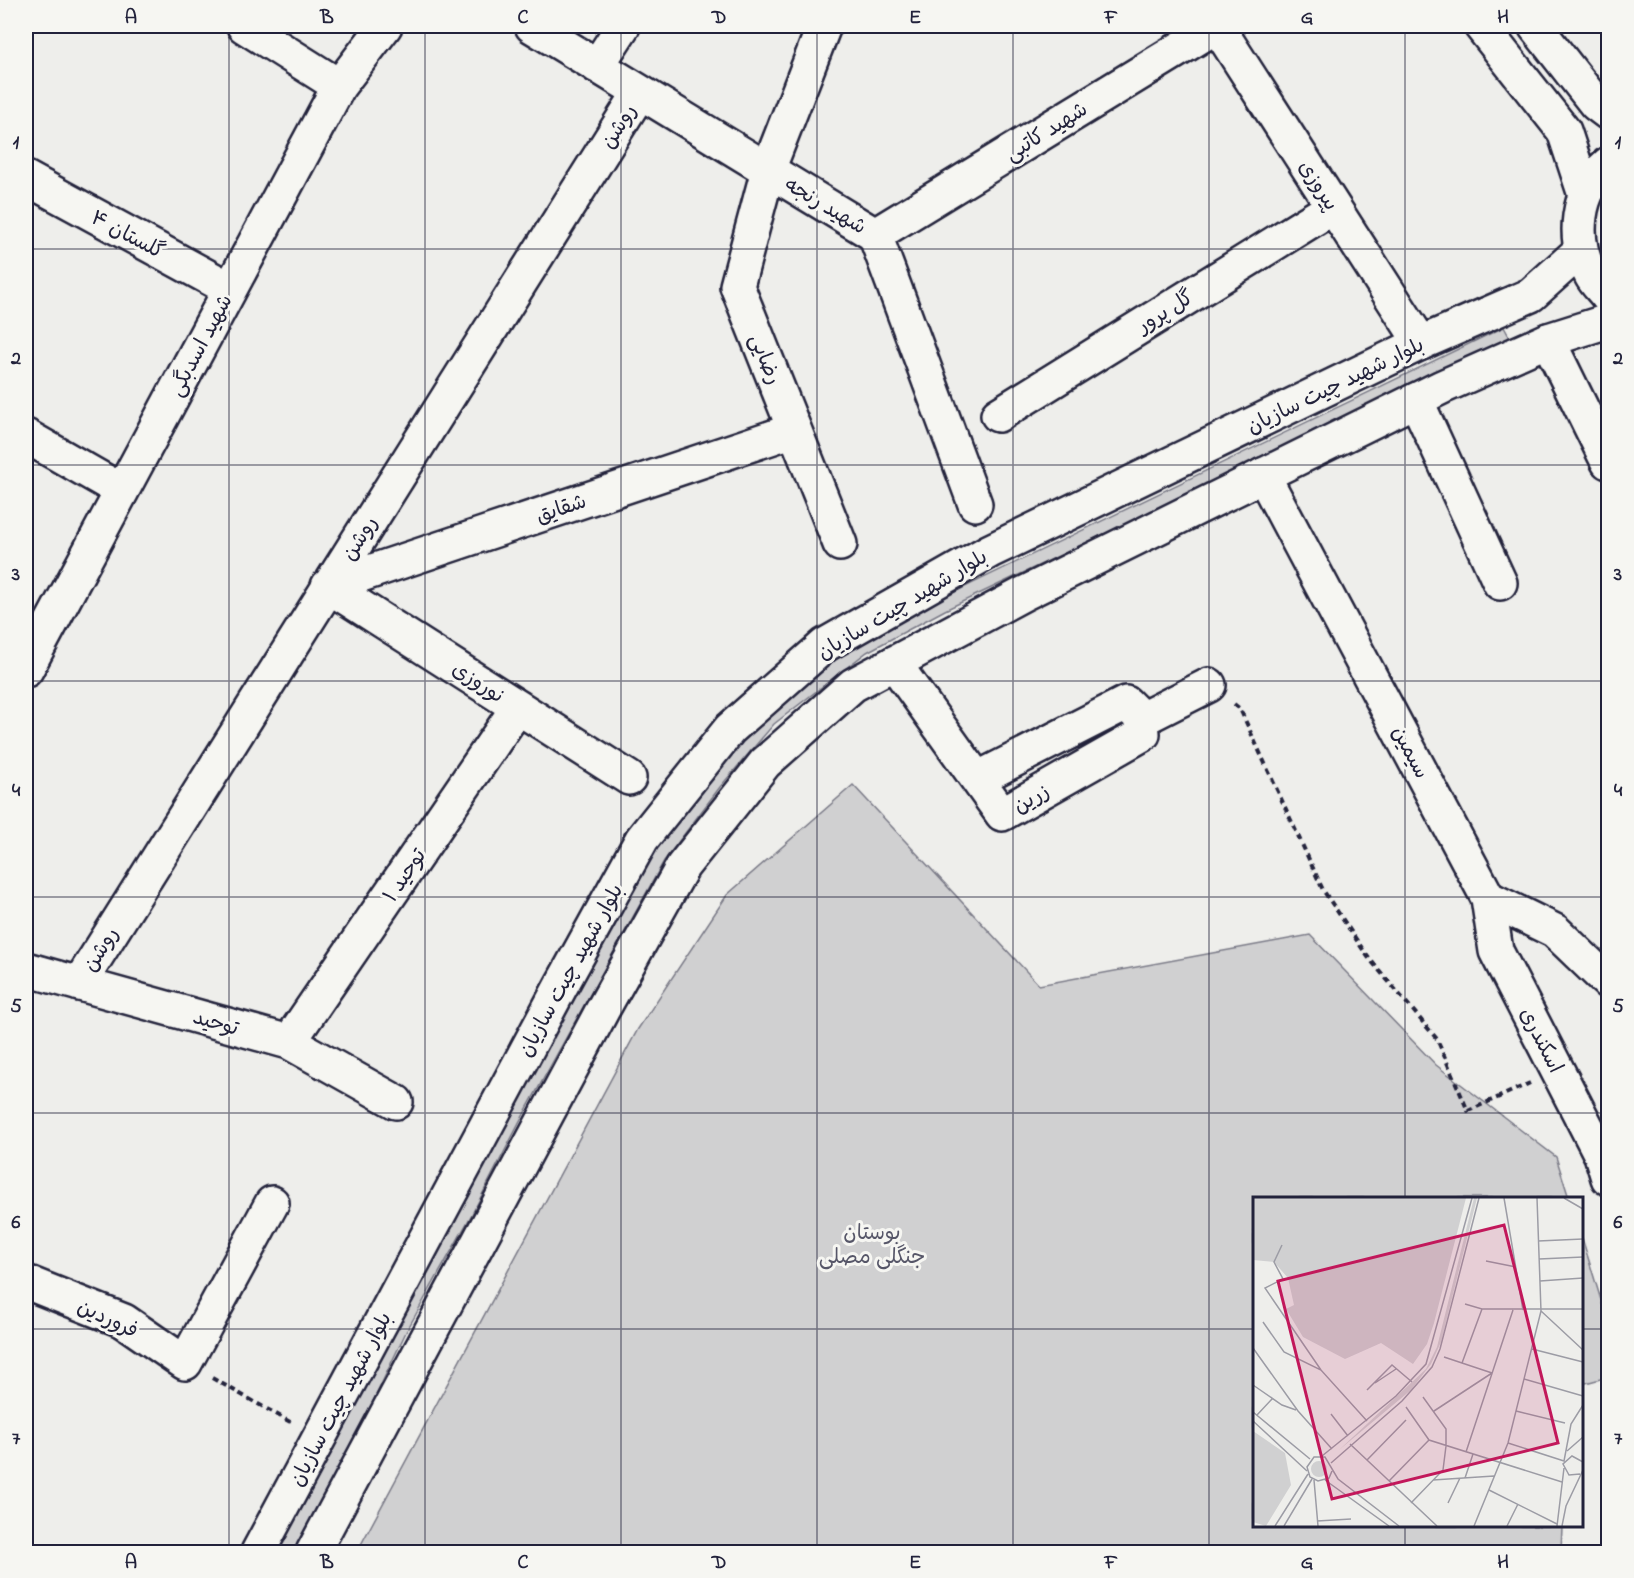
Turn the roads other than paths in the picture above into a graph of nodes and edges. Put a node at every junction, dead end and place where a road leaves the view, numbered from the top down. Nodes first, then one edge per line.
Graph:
1 (244, 26) edge
2 (385, 26) edge
3 (532, 26) edge
4 (623, 26) edge
5 (824, 26) edge
6 (1217, 26) edge
7 (1481, 26) edge
8 (1535, 26) edge
9 (597, 66) junction
10 (339, 86) junction
11 (640, 92) junction
12 (1608, 113) edge
13 (1608, 164) edge
14 (768, 170) junction
15 (26, 178) edge
16 (1585, 195) junction
17 (1333, 207) junction
18 (875, 236) junction
19 (1581, 250) junction
20 (230, 289) junction
21 (1608, 297) edge
22 (1608, 321) edge
23 (1548, 340) junction
24 (1421, 344) junction
25 (1416, 400) junction
26 (998, 415) dead end
27 (794, 430) junction
28 (26, 436) edge
29 (1608, 462) edge
30 (1263, 476) junction
31 (122, 491) junction
32 (975, 504) dead end
33 (840, 544) dead end
34 (1500, 583) dead end
35 (328, 586) junction
36 (894, 663) junction
37 (26, 670) edge
38 (1209, 685) road end
39 (518, 707) junction
40 (629, 778) dead end
41 (1488, 898) junction
42 (26, 969) edge
43 (1608, 982) edge
44 (79, 984) junction
45 (290, 1042) junction
46 (396, 1102) dead end
47 (1608, 1178) edge
48 (272, 1203) dead end
49 (26, 1282) edge
50 (258, 1552) edge
51 (313, 1552) edge

1 - 10 street
2 - 10 street, شهید اسدبگی
3 - 9 street, شهید رنجه
4 - 9 street
5 - 14 street, رضایی
6 - 17 street, پیروزی
6 - 18 street, شهید کاتبی
7 - 16 street
8 - 12 street
9 - 11 street, شهید رنجه
10 - 20 street, شهید اسدبگی
11 - 14 street, شهید رنجه
11 - 35 street, روشن
13 - 16 street
14 - 18 street, شهید رنجه
14 - 27 street, رضایی
15 - 20 street, گلستان ۴
16 - 19 street
17 - 24 street, پیروزی
17 - 26 street, گل پرور
18 - 32 street, شهید رنجه
19 - 21 street
19 - 24 street, بلوار شهید چیت سازیان
20 - 31 street, شهید اسدبگی
22 - 23 street
23 - 25 street
23 - 29 street
24 - 50 street, بلوار شهید چیت سازیان
25 - 30 street
25 - 34 street
27 - 33 street, رضایی
27 - 35 street, شقایق
28 - 31 street
30 - 36 street
30 - 41 street, سیمین
31 - 37 street, شهید اسدبگی
35 - 39 street, نوروزی
35 - 44 street, روشن
36 - 38 street, زرین
36 - 51 street
39 - 40 street, نوروزی
39 - 45 street, توحید ۱
41 - 43 street
41 - 47 street, اسکندری
42 - 44 street, توحید
44 - 45 street, توحید
45 - 46 street, توحید
48 - 49 street, فروردین

